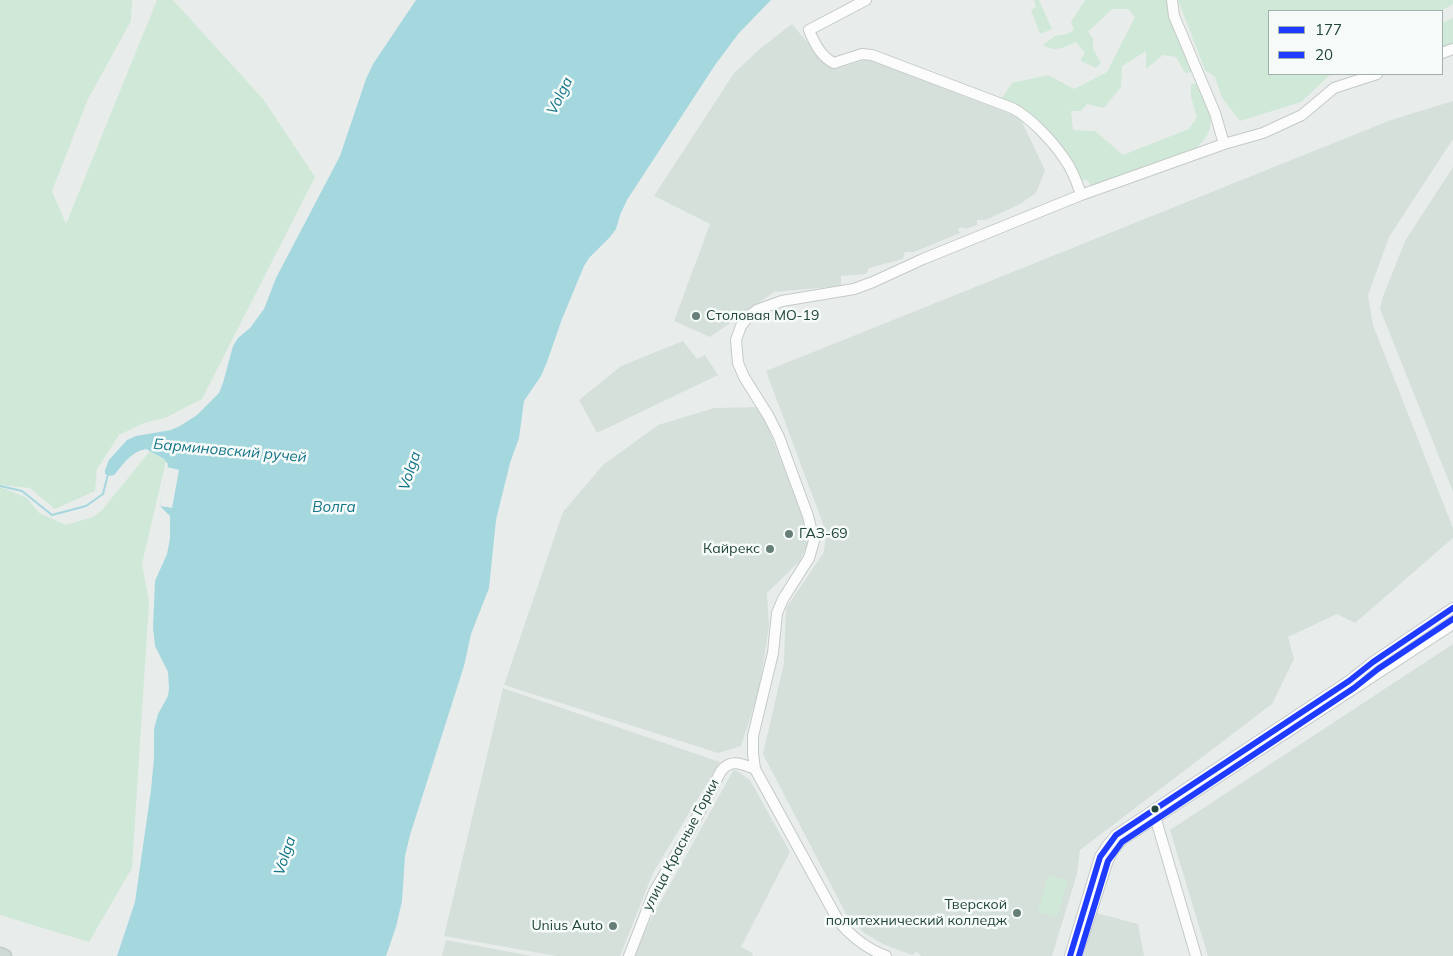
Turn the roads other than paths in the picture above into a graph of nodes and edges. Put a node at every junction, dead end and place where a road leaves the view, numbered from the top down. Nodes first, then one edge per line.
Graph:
1 (866, 0) edge
2 (1172, 0) edge
3 (1374, 75) edge
4 (1224, 144) junction
5 (1081, 195) junction
6 (1453, 608) edge
7 (1453, 624) edge
8 (755, 769) junction
9 (1154, 815) junction
10 (0, 954) edge
11 (5, 956) edge
12 (629, 956) edge
13 (886, 956) edge
14 (1070, 956) edge
15 (1078, 956) edge
16 (1196, 956) edge

1 - 5 street
2 - 4 street
3 - 4 street
4 - 5 street
5 - 8 street
6 - 9 street
7 - 9 street
8 - 12 street, улица Красные Горки
8 - 13 street
9 - 14 street
9 - 15 street
9 - 16 street
10 - 11 main road

